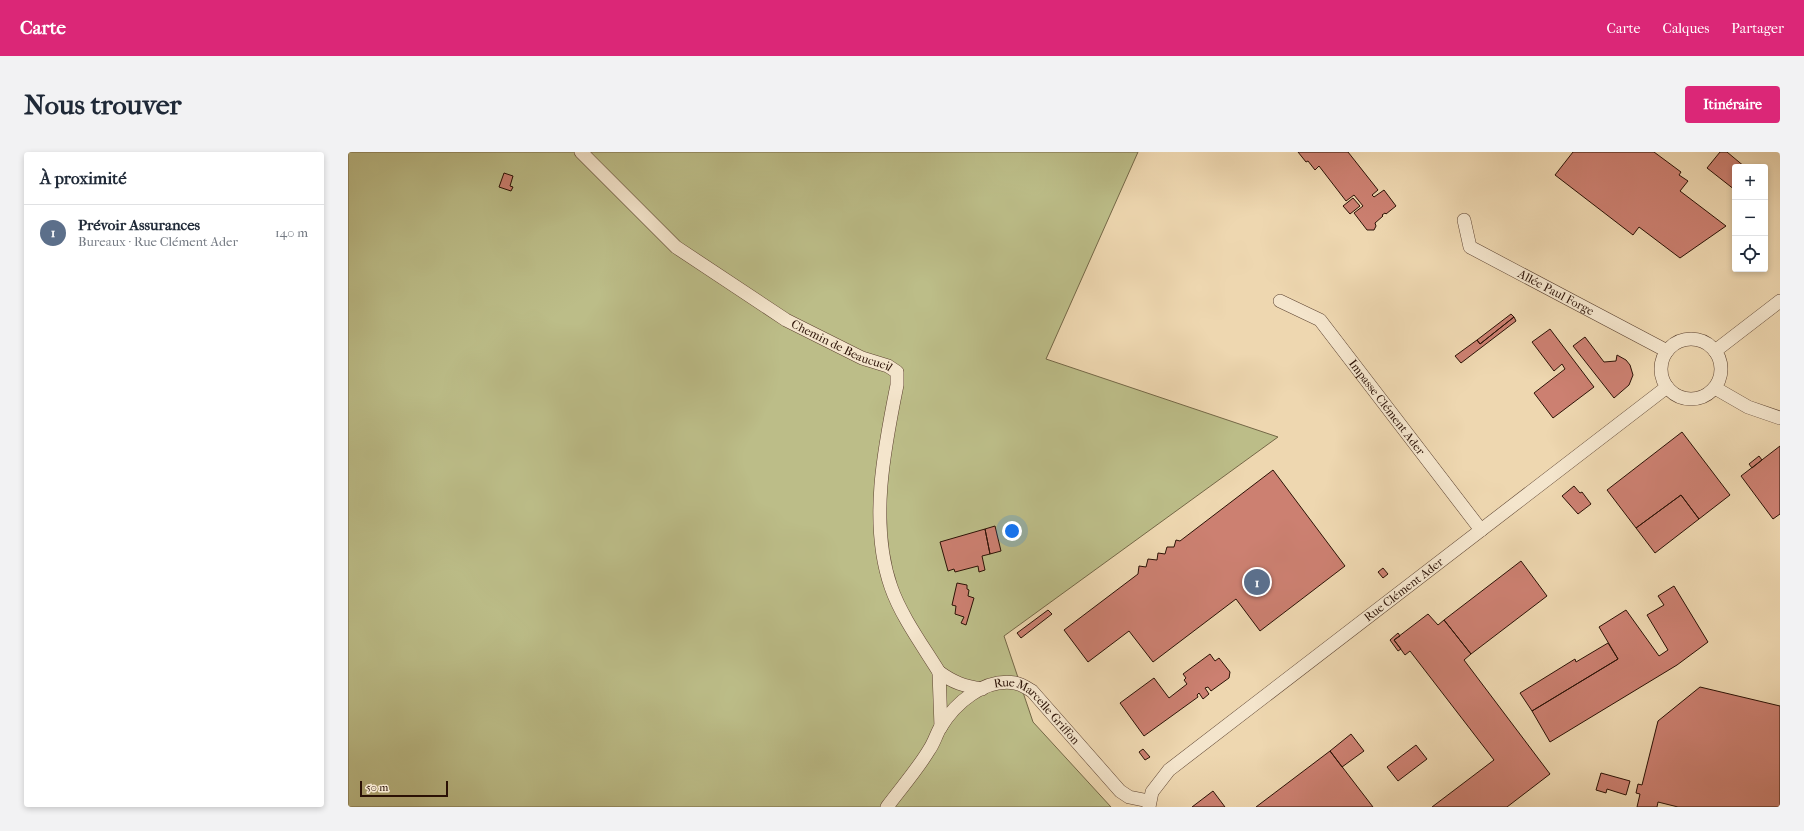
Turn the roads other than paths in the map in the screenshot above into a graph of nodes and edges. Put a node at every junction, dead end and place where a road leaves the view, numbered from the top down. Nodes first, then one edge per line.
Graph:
1 (581, 152) edge
2 (1464, 220) dead end
3 (1280, 301) dead end
4 (1780, 301) edge
5 (1667, 351) junction
6 (1715, 351) junction
7 (1667, 387) junction
8 (1714, 388) junction
9 (1780, 418) edge
10 (1481, 530) junction
11 (939, 672) junction
12 (982, 689) junction
13 (941, 727) junction
14 (1149, 804) edge
15 (887, 807) edge

1 - 11 street, Chemin de Beaucueil
2 - 5 street, Allée Paul Forge
3 - 10 street, Impasse Clément Ader
4 - 6 street
5 - 6 street
5 - 7 street
6 - 8 street
7 - 8 street
7 - 10 street, Rue Clément Ader
8 - 9 street
10 - 14 street, Rue Clément Ader
11 - 12 street, Chemin de Beaucueil
11 - 13 street
12 - 13 street, Rue Marcelle Griffon
12 - 14 street, Rue Marcelle Griffon
13 - 15 street, Rue Marcelle Griffon

